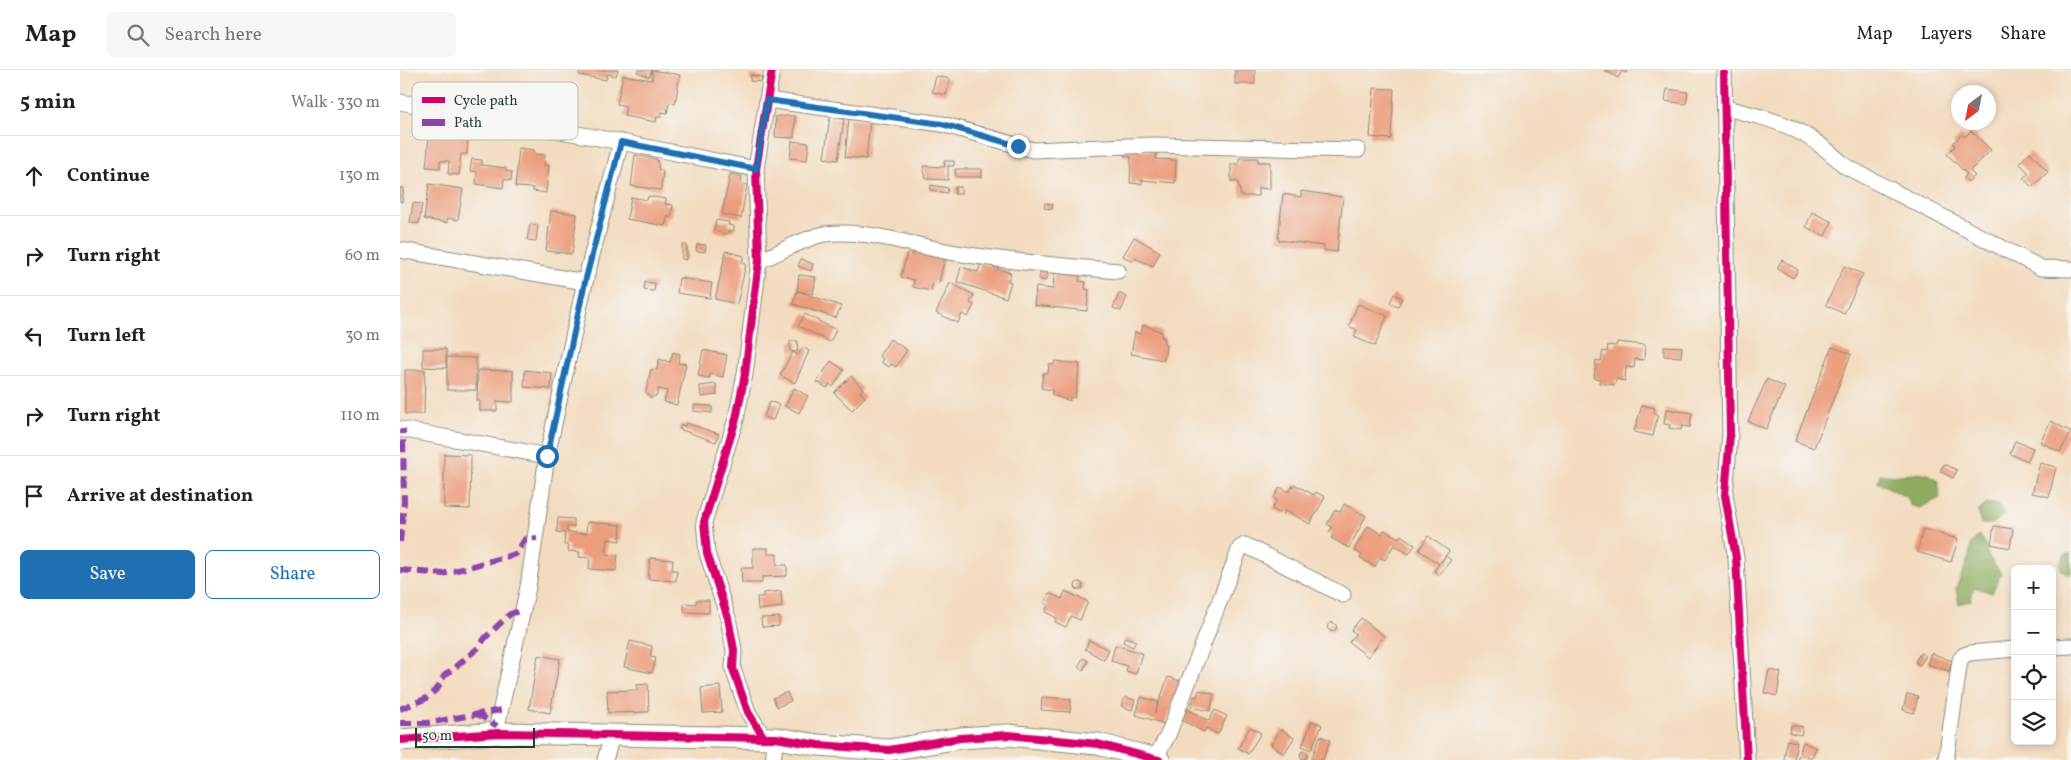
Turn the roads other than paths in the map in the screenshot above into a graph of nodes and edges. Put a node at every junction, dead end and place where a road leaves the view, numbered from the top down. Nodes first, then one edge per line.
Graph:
1 (772, 70) edge
2 (1724, 70) edge
3 (767, 100) junction
4 (1726, 108) junction
5 (578, 134) edge
6 (621, 142) junction
7 (1358, 150) dead end
8 (756, 169) junction
9 (400, 250) edge
10 (759, 261) junction
11 (2071, 269) edge
12 (1118, 270) dead end
13 (585, 282) junction
14 (400, 429) edge
15 (547, 456) junction
16 (1343, 595) dead end
17 (2071, 646) edge
18 (2056, 647) edge
19 (2011, 649) edge
20 (499, 733) junction
21 (612, 736) junction
22 (770, 738) junction
23 (400, 740) edge
24 (605, 760) edge
25 (773, 760) edge
26 (1156, 760) edge
27 (1747, 760) edge
28 (1946, 760) edge

1 - 3 street
2 - 4 street
3 - 7 street
3 - 8 street
4 - 11 street
4 - 27 street
5 - 6 street
6 - 8 street
6 - 13 street
8 - 10 street
9 - 13 street
10 - 12 street
10 - 22 street
13 - 15 street
14 - 15 street
15 - 20 street
16 - 26 street
17 - 18 street
19 - 28 street
20 - 21 street
20 - 23 street
21 - 22 street
21 - 24 street
22 - 25 street
22 - 26 street

